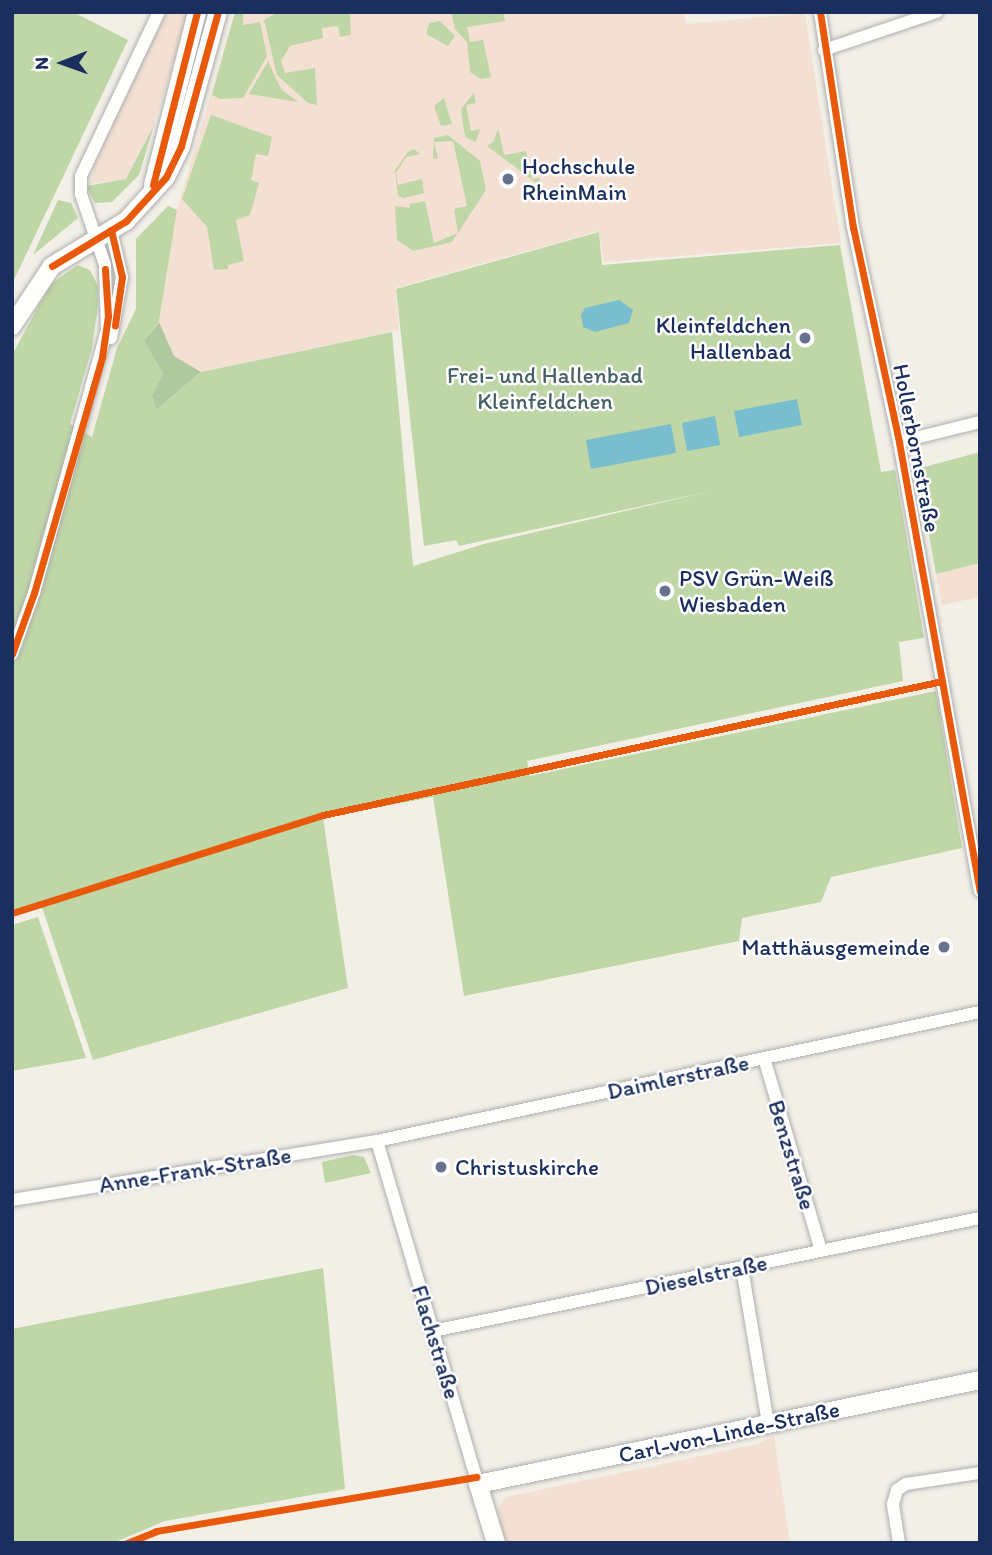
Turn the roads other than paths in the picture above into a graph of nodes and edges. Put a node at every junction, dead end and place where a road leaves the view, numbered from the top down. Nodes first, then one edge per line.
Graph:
1 (159, 12) edge
2 (197, 12) edge
3 (218, 12) edge
4 (820, 12) edge
5 (937, 12) edge
6 (824, 50) junction
7 (139, 210) junction
8 (104, 234) junction
9 (12, 326) edge
10 (980, 422) edge
11 (898, 442) junction
12 (12, 654) edge
13 (980, 891) edge
14 (980, 1012) edge
15 (764, 1058) junction
16 (377, 1141) junction
17 (12, 1200) edge
18 (980, 1218) edge
19 (821, 1251) junction
20 (742, 1269) junction
21 (433, 1331) junction
22 (980, 1380) edge
23 (768, 1424) junction
24 (980, 1473) edge
25 (478, 1484) junction
26 (496, 1543) edge
27 (899, 1543) edge

1 - 8 street
2 - 7 main road
3 - 7 main road
4 - 6 street, Hollerbornstraße
5 - 6 street
6 - 11 street, Hollerbornstraße
7 - 8 main road
8 - 9 main road
8 - 12 street
10 - 11 street
11 - 13 street, Hollerbornstraße
14 - 15 street, Daimlerstraße
15 - 16 street, Daimlerstraße
15 - 19 street, Benzstraße
16 - 17 street, Anne-Frank-Straße
16 - 21 street, Flachstraße
18 - 19 street, Dieselstraße
19 - 20 street, Dieselstraße
20 - 21 street, Dieselstraße
20 - 23 street
21 - 25 street, Flachstraße
22 - 23 main road, Carl-von-Linde-Straße
23 - 25 main road, Carl-von-Linde-Straße
24 - 27 street
25 - 26 main road, Flachstraße

